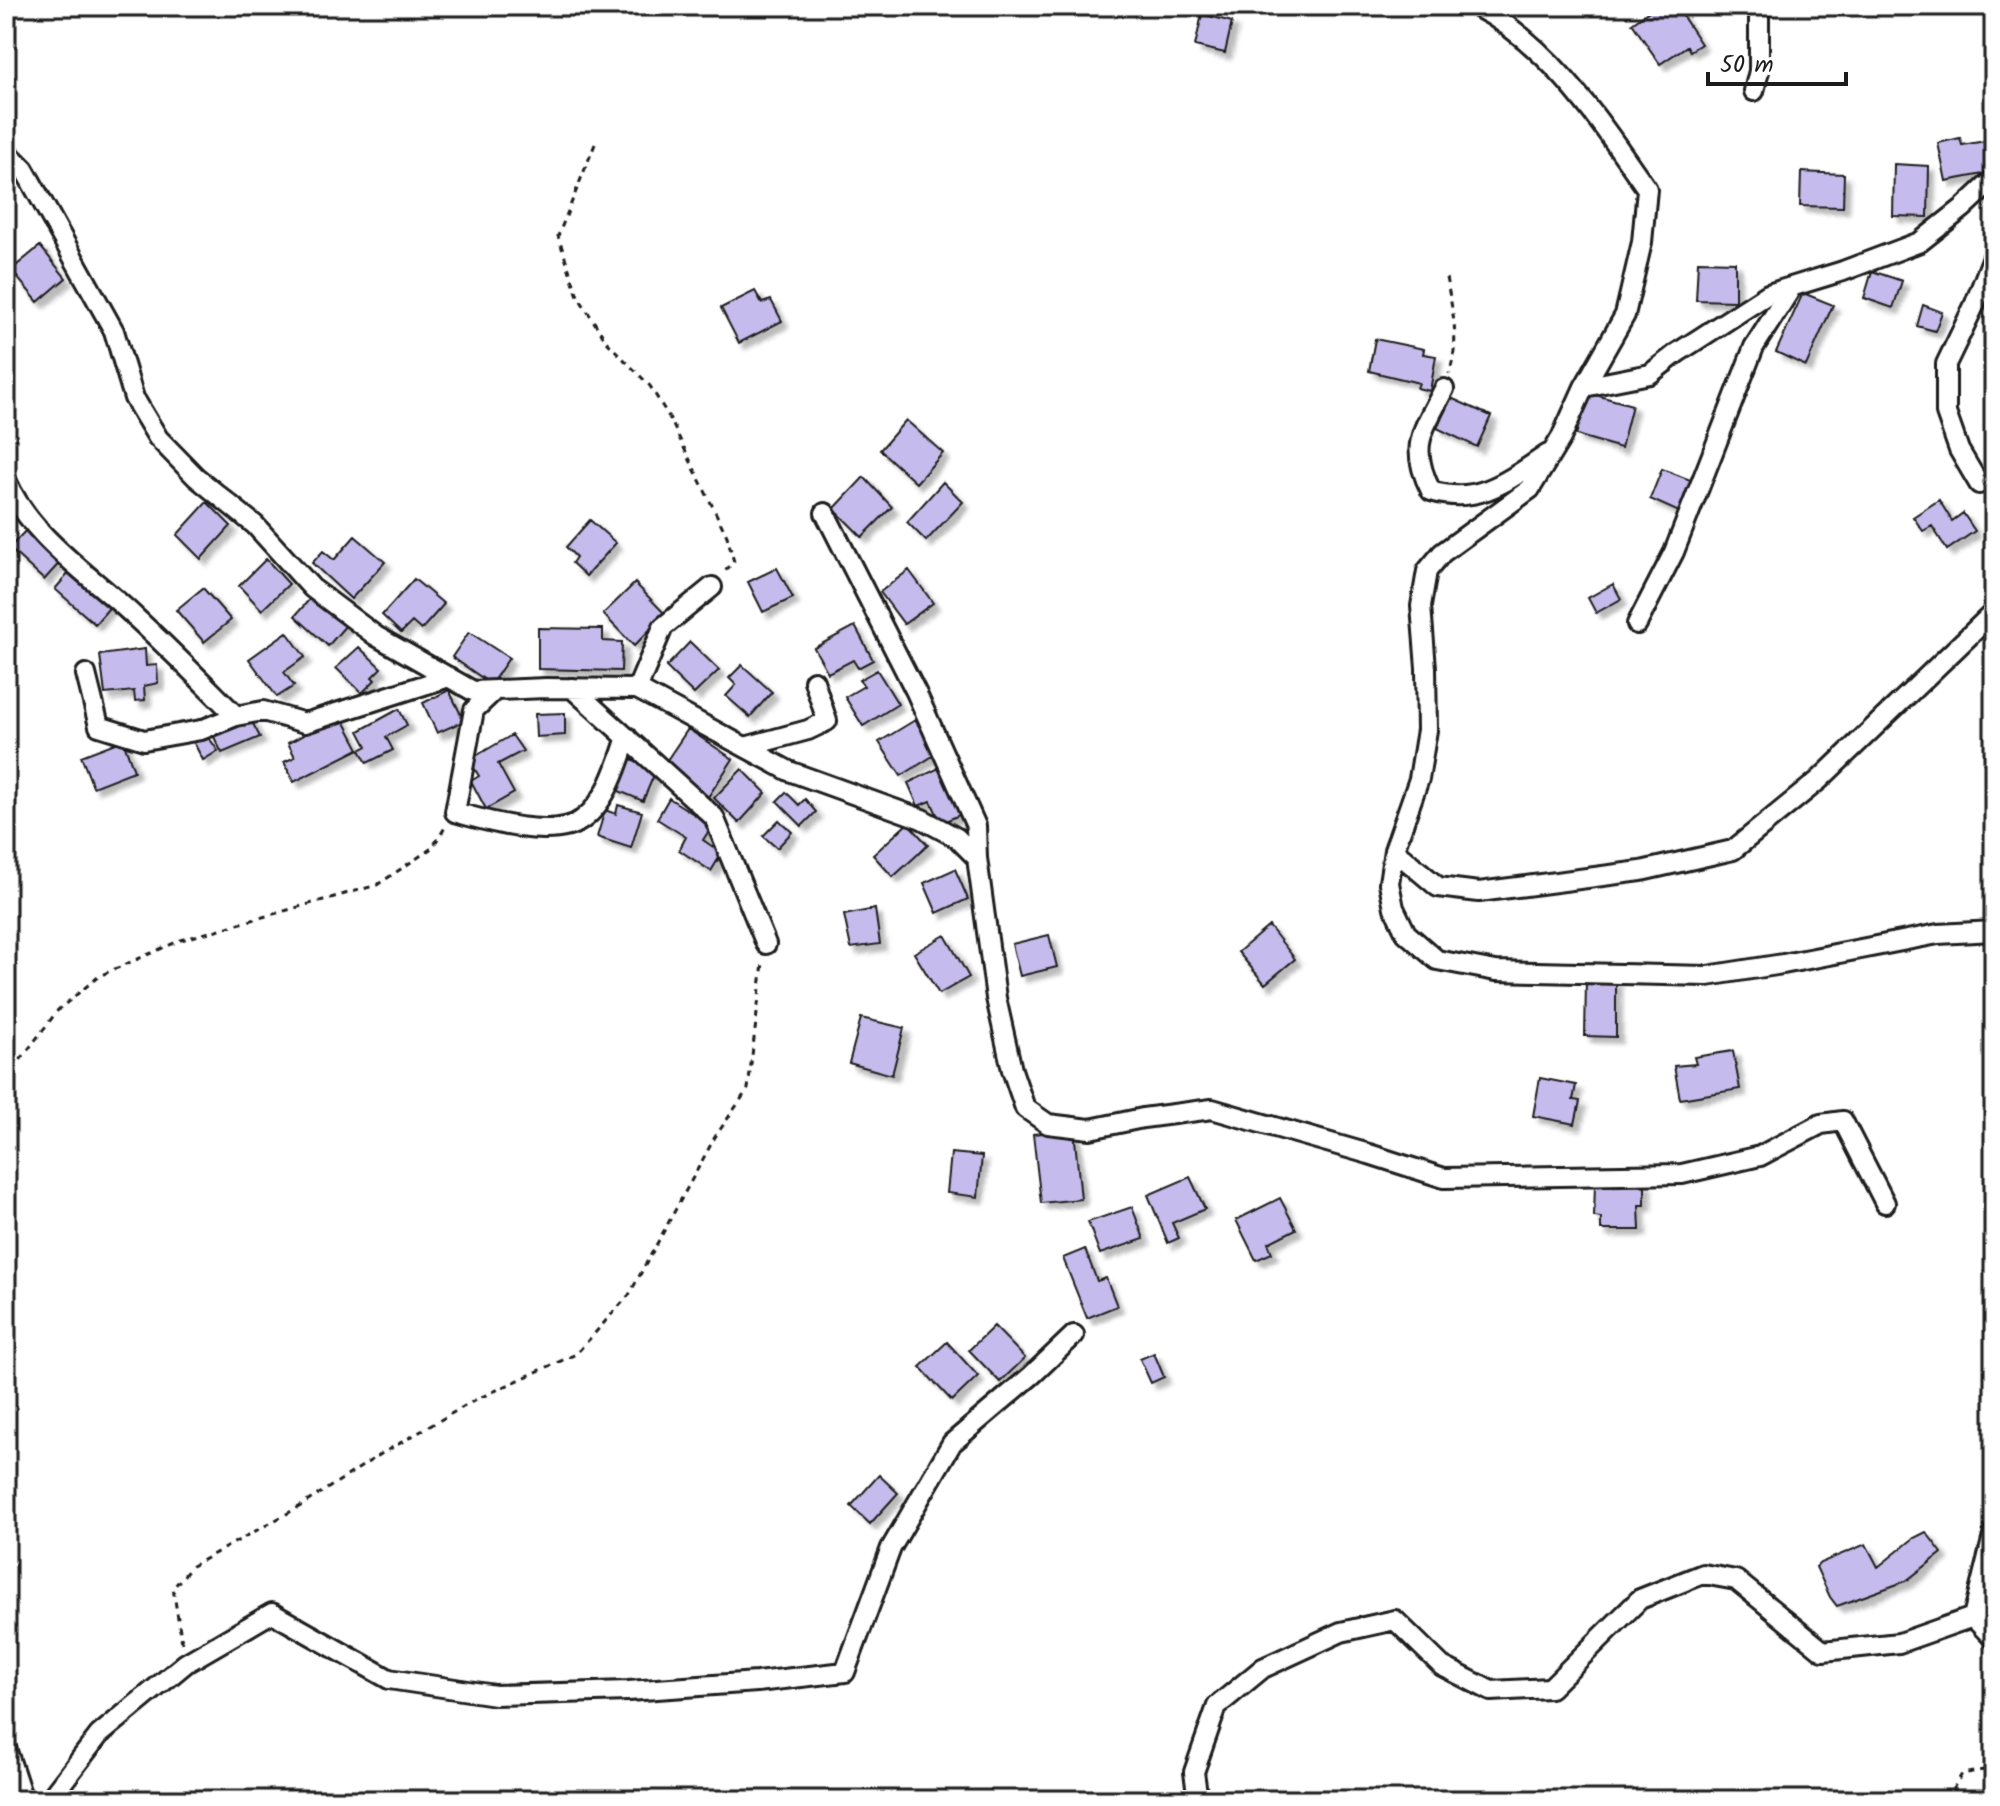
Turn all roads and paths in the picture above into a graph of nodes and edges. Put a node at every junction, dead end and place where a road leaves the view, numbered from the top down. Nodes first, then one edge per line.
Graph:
1 (1475, 6) edge
2 (1759, 6) edge
3 (1754, 91) dead end
4 (595, 144) dead end
5 (6, 151) edge
6 (1993, 182) edge
7 (1994, 254) edge
8 (1446, 278) dead end
9 (1792, 287) junction
10 (1584, 387) junction
11 (1444, 389) joint
12 (1554, 450) junction
13 (6, 480) edge
14 (1979, 484) dead end
15 (825, 513) dead end
16 (712, 587) joint
17 (1994, 612) edge
18 (1637, 624) dead end
19 (86, 674) dead end
20 (449, 677) junction
21 (814, 681) dead end
22 (572, 688) junction
23 (637, 689) junction
24 (495, 690) junction
25 (236, 716) junction
26 (627, 737) junction
27 (745, 747) junction
28 (455, 812) junction
29 (1394, 850) junction
30 (977, 858) junction
31 (1994, 931) edge
32 (766, 944) joint
33 (6, 1079) edge
34 (1885, 1203) dead end
35 (1074, 1335) dead end
36 (1994, 1532) edge
37 (1973, 1617) junction
38 (1994, 1639) edge
39 (186, 1663) junction
40 (6, 1748) edge
41 (1994, 1768) edge
42 (23, 1800) edge
43 (49, 1800) edge
44 (1198, 1800) edge
45 (1946, 1800) edge

1 - 10 street
2 - 3 street
4 - 16 path
5 - 20 street
6 - 9 street
7 - 14 street
8 - 11 path
9 - 10 street
9 - 18 street
10 - 12 street
11 - 12 street
12 - 29 street
13 - 25 street
15 - 30 street
16 - 23 street
17 - 29 street
19 - 25 street
20 - 24 street
20 - 25 street
21 - 27 street
22 - 23 street
22 - 24 street
22 - 26 street
23 - 27 street
24 - 28 street
26 - 28 street
26 - 32 street
27 - 30 street
28 - 33 path
29 - 31 street
30 - 34 street
32 - 39 path
35 - 39 street
36 - 37 street
37 - 38 street
37 - 44 street
39 - 43 street
40 - 42 street
41 - 45 path

